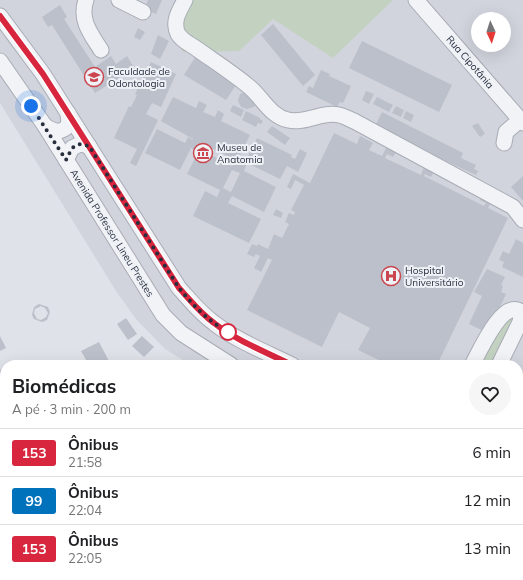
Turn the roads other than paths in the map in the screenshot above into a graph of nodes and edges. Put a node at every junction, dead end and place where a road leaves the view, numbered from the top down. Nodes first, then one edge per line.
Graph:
1 (86, 0) edge
2 (119, 0) edge
3 (185, 0) edge
4 (416, 0) edge
5 (140, 7) edge
6 (0, 16) edge
7 (101, 50) dead end
8 (0, 61) edge
9 (68, 113) junction
10 (522, 121) edge
11 (45, 126) junction
12 (504, 143) dead end
13 (89, 146) junction
14 (66, 160) junction
15 (523, 220) edge
16 (223, 360) edge
17 (282, 360) edge
18 (475, 360) edge
19 (501, 360) edge

1 - 7 street
2 - 5 street
3 - 15 street
4 - 10 street, Rua Cipotânia
6 - 9 street
8 - 11 street, Avenida Professor Lineu Prestes
9 - 11 street
9 - 13 street
10 - 12 street
11 - 14 street, Avenida Professor Lineu Prestes
13 - 14 street
13 - 17 street
14 - 16 street, Avenida Professor Lineu Prestes
18 - 19 street

